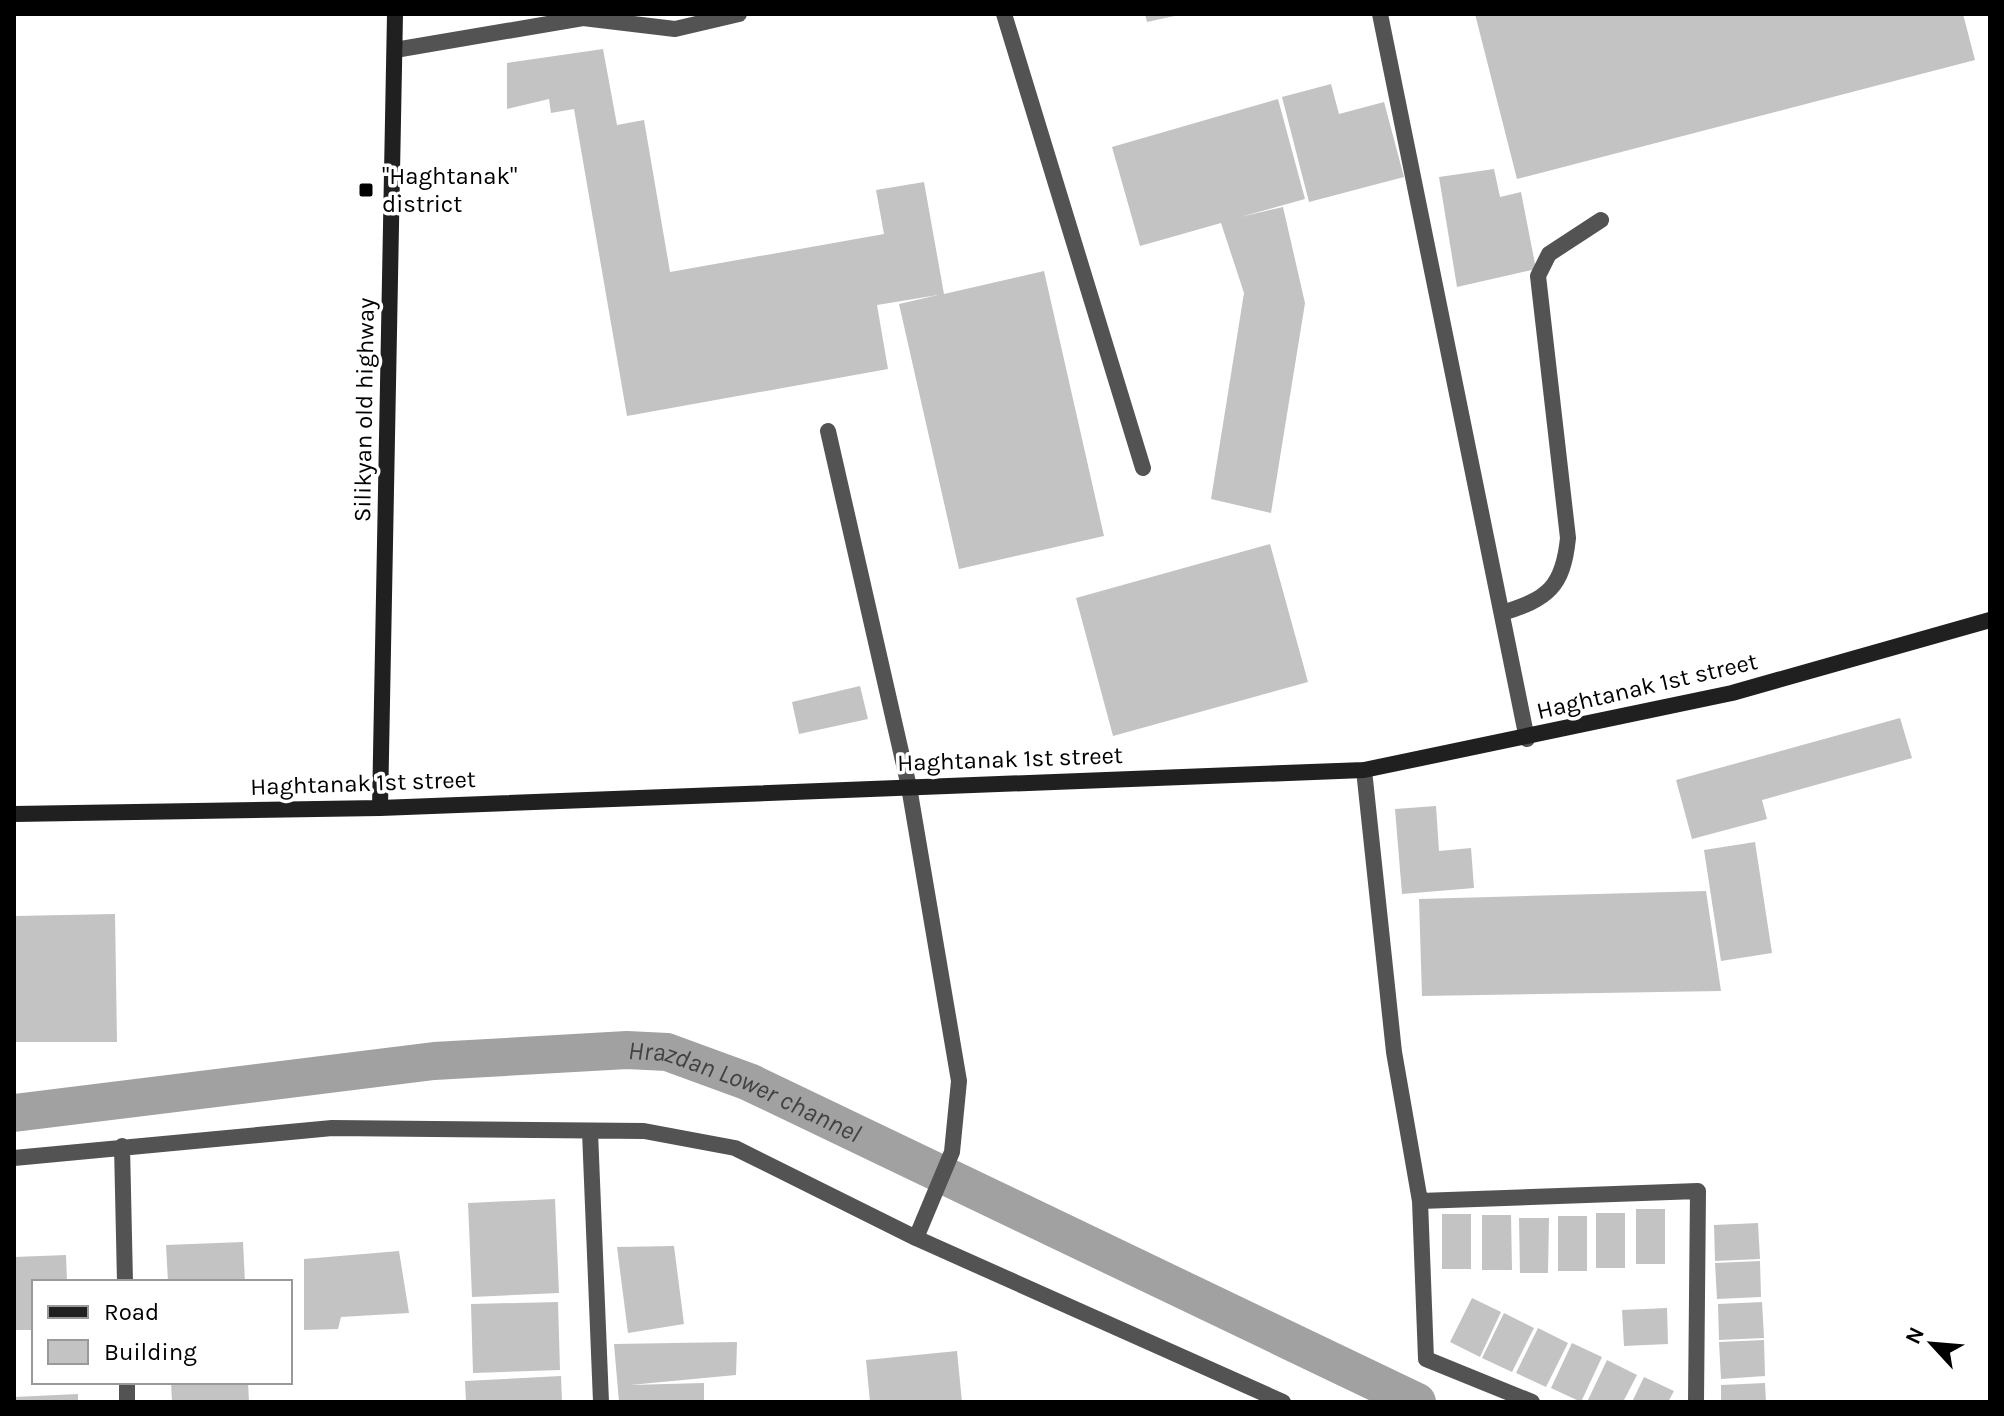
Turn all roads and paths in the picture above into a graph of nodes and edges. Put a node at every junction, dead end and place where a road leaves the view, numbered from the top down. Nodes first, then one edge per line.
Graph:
1 (395, 14) edge
2 (739, 14) edge
3 (1004, 14) edge
4 (1380, 14) edge
5 (395, 50) junction
6 (1601, 220) dead end
7 (828, 431) dead end
8 (1143, 468) dead end
9 (1502, 613) junction
10 (1990, 620) edge
11 (1527, 739) junction
12 (1364, 770) junction
13 (909, 787) junction
14 (380, 808) junction
15 (14, 814) edge
16 (590, 1132) junction
17 (122, 1146) junction
18 (14, 1158) edge
19 (1420, 1201) junction
20 (916, 1238) junction
21 (125, 1280) edge
22 (601, 1402) edge
23 (1283, 1402) edge
24 (1532, 1402) edge
25 (1696, 1402) edge

1 - 5 main road, Silikyan old highway
2 - 5 street
3 - 8 street
4 - 9 street
5 - 14 main road, Silikyan old highway
6 - 9 street
7 - 13 street
9 - 11 street
10 - 11 main road, Haghtanak 1st street
11 - 12 main road, Haghtanak 1st street
12 - 13 main road, Haghtanak 1st street
12 - 19 street
13 - 14 main road, Haghtanak 1st street
13 - 20 street
14 - 15 main road, Haghtanak 1st street
16 - 17 street
16 - 20 street
16 - 22 street
17 - 18 street
17 - 21 street
19 - 24 street
19 - 25 street
20 - 23 street

